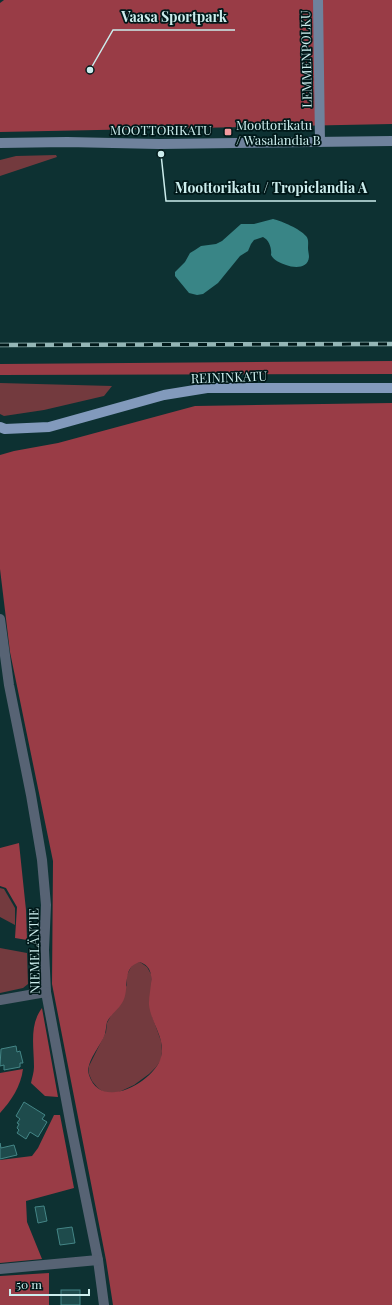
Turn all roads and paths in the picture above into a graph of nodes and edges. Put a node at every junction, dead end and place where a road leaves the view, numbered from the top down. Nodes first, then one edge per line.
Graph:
1 (318, 0) edge
2 (392, 141) edge
3 (25, 142) junction
4 (320, 142) junction
5 (0, 143) edge
6 (0, 148) edge
7 (392, 388) edge
8 (0, 427) edge
9 (0, 619) edge
10 (46, 992) junction
11 (0, 1000) edge
12 (98, 1260) junction
13 (0, 1269) edge
14 (104, 1305) edge

1 - 4 main road, LEMMENPOLKU
2 - 4 main road, MOOTTORIKATU
3 - 4 main road, MOOTTORIKATU
3 - 5 main road, MOOTTORIKATU
3 - 6 main road, MOOTTORIKATU
7 - 8 main road, REININKATU
9 - 10 street, NIEMELÄNTIE
10 - 11 street
10 - 12 street, NIEMELÄNTIE
12 - 13 street
12 - 14 street, NIEMELÄNTIE

